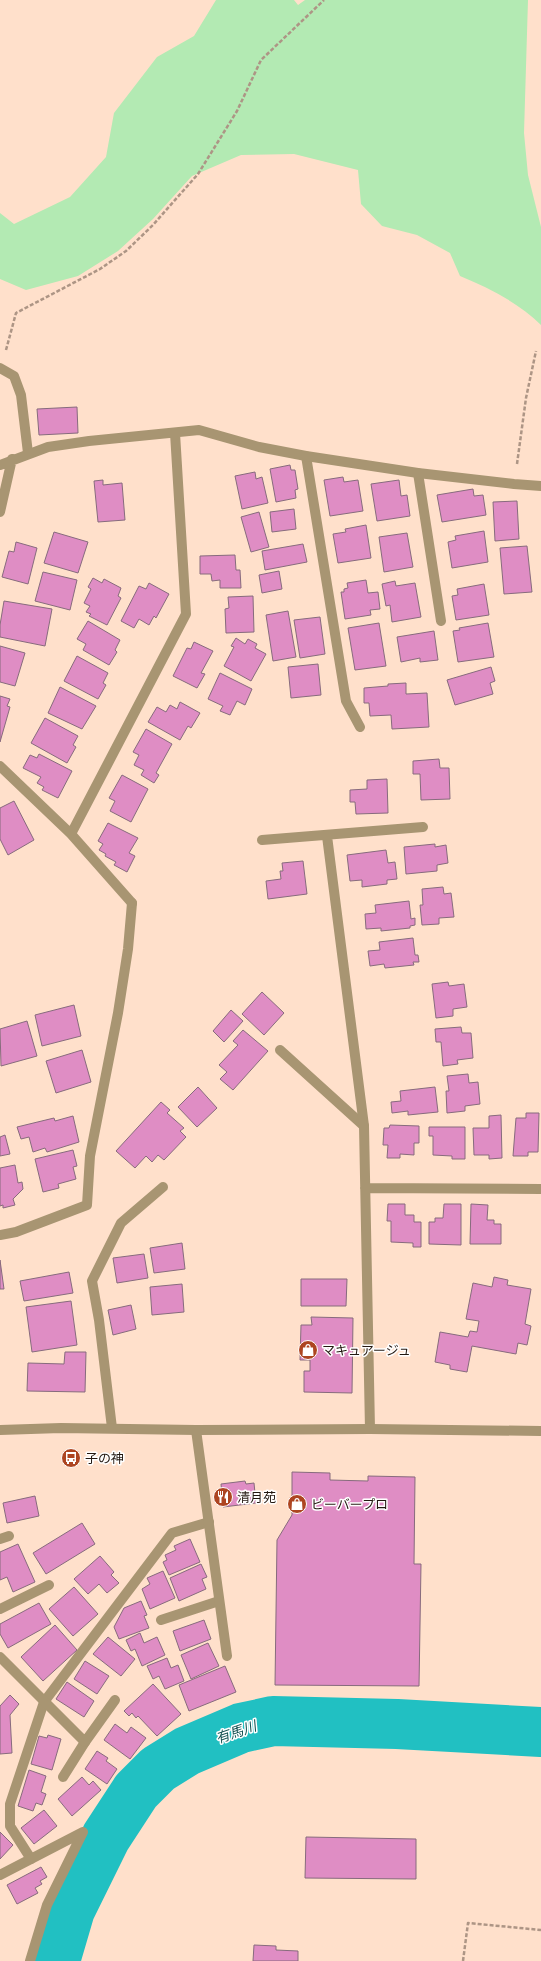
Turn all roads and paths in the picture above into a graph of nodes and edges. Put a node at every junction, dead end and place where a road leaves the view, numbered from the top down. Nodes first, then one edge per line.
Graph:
1 (324, 0) edge
2 (536, 351) dead end
3 (1, 368) edge
4 (175, 433) junction
5 (28, 453) junction
6 (306, 456) junction
7 (12, 459) junction
8 (0, 465) edge
9 (418, 473) junction
10 (514, 484) junction
11 (541, 486) edge
12 (0, 512) edge
13 (441, 621) dead end
14 (360, 727) dead end
15 (0, 766) edge
16 (423, 827) dead end
17 (71, 834) junction
18 (327, 836) junction
19 (262, 840) dead end
20 (280, 1050) dead end
21 (364, 1126) junction
22 (163, 1188) dead end
23 (365, 1188) junction
24 (541, 1189) edge
25 (0, 1235) edge
26 (112, 1428) junction
27 (370, 1429) junction
28 (0, 1430) edge
29 (196, 1430) junction
30 (541, 1431) edge
31 (209, 1522) junction
32 (49, 1585) dead end
33 (219, 1601) junction
34 (0, 1609) edge
35 (161, 1620) dead end
36 (227, 1656) dead end
37 (0, 1658) edge
38 (115, 1700) dead end
39 (44, 1702) junction
40 (85, 1742) junction
41 (63, 1777) dead end
42 (31, 1859) junction
43 (0, 1876) edge
44 (541, 1930) edge
45 (30, 1961) edge
46 (463, 1961) edge

1 - 3 path
2 - 10 path
3 - 5 street
4 - 5 street
4 - 6 street
4 - 17 street
5 - 7 street
6 - 9 street
6 - 14 street
7 - 8 street
7 - 12 street
9 - 10 street
9 - 13 street
10 - 11 street
15 - 17 street
16 - 18 street
17 - 25 street
18 - 19 street
18 - 21 street
20 - 21 street
21 - 23 street
22 - 26 street
23 - 24 street
23 - 27 street
26 - 28 street
26 - 29 street
27 - 29 street
27 - 30 street
29 - 31 street
31 - 33 street
31 - 39 street
32 - 34 street
33 - 35 street
33 - 36 street
37 - 39 street
38 - 40 street
39 - 40 street
39 - 42 street
40 - 41 street
42 - 43 street
42 - 45 street
44 - 46 path

